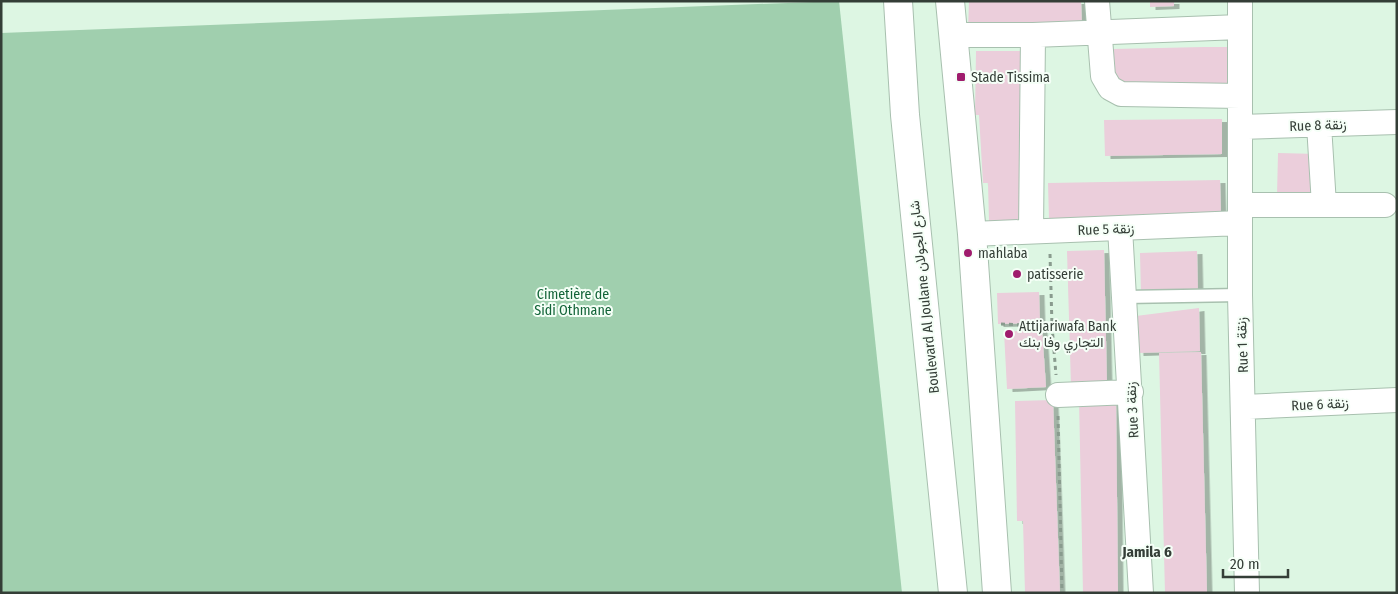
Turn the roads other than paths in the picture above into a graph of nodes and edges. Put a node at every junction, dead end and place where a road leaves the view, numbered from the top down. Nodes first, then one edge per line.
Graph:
1 (898, 1) edge
2 (950, 1) edge
3 (1097, 1) edge
4 (1240, 1) edge
5 (1240, 27) junction
6 (1099, 32) junction
7 (1033, 34) junction
8 (953, 35) junction
9 (1240, 96) junction
10 (1397, 122) edge
11 (1319, 125) junction
12 (1240, 127) junction
13 (1324, 205) junction
14 (1385, 205) dead end
15 (1240, 214) junction
16 (1120, 228) junction
17 (1031, 232) junction
18 (972, 234) junction
19 (1240, 295) junction
20 (1125, 297) junction
21 (1131, 392) junction
22 (1058, 395) dead end
23 (1397, 400) edge
24 (1244, 407) junction
25 (953, 593) edge
26 (997, 593) edge
27 (1141, 593) edge
28 (1247, 593) edge

1 - 25 main road, Boulevard Al Joulane شارع الجولان
2 - 8 main road
3 - 6 street
4 - 5 street, Rue 1 زنقة
5 - 6 street
5 - 9 street, Rue 1 زنقة
6 - 7 street
6 - 9 street
7 - 8 street
7 - 17 street
8 - 18 main road
9 - 12 street, Rue 1 زنقة
10 - 11 street, Rue 8 زنقة
11 - 12 street, Rue 8 زنقة
11 - 13 street
12 - 15 street, Rue 1 زنقة
13 - 14 street, Rue 5 زنقة
13 - 15 street, Rue 5 زنقة
15 - 16 street, Rue 5 زنقة
15 - 19 street, Rue 1 زنقة
16 - 17 street, Rue 5 زنقة
16 - 20 street, Rue 3 زنقة
17 - 18 street, Rue 5 زنقة
18 - 26 main road
19 - 20 lane
19 - 24 street, Rue 1 زنقة
20 - 21 street, Rue 3 زنقة
21 - 22 street
21 - 27 street, Rue 3 زنقة
23 - 24 street, Rue 6 زنقة
24 - 28 street, Rue 1 زنقة

